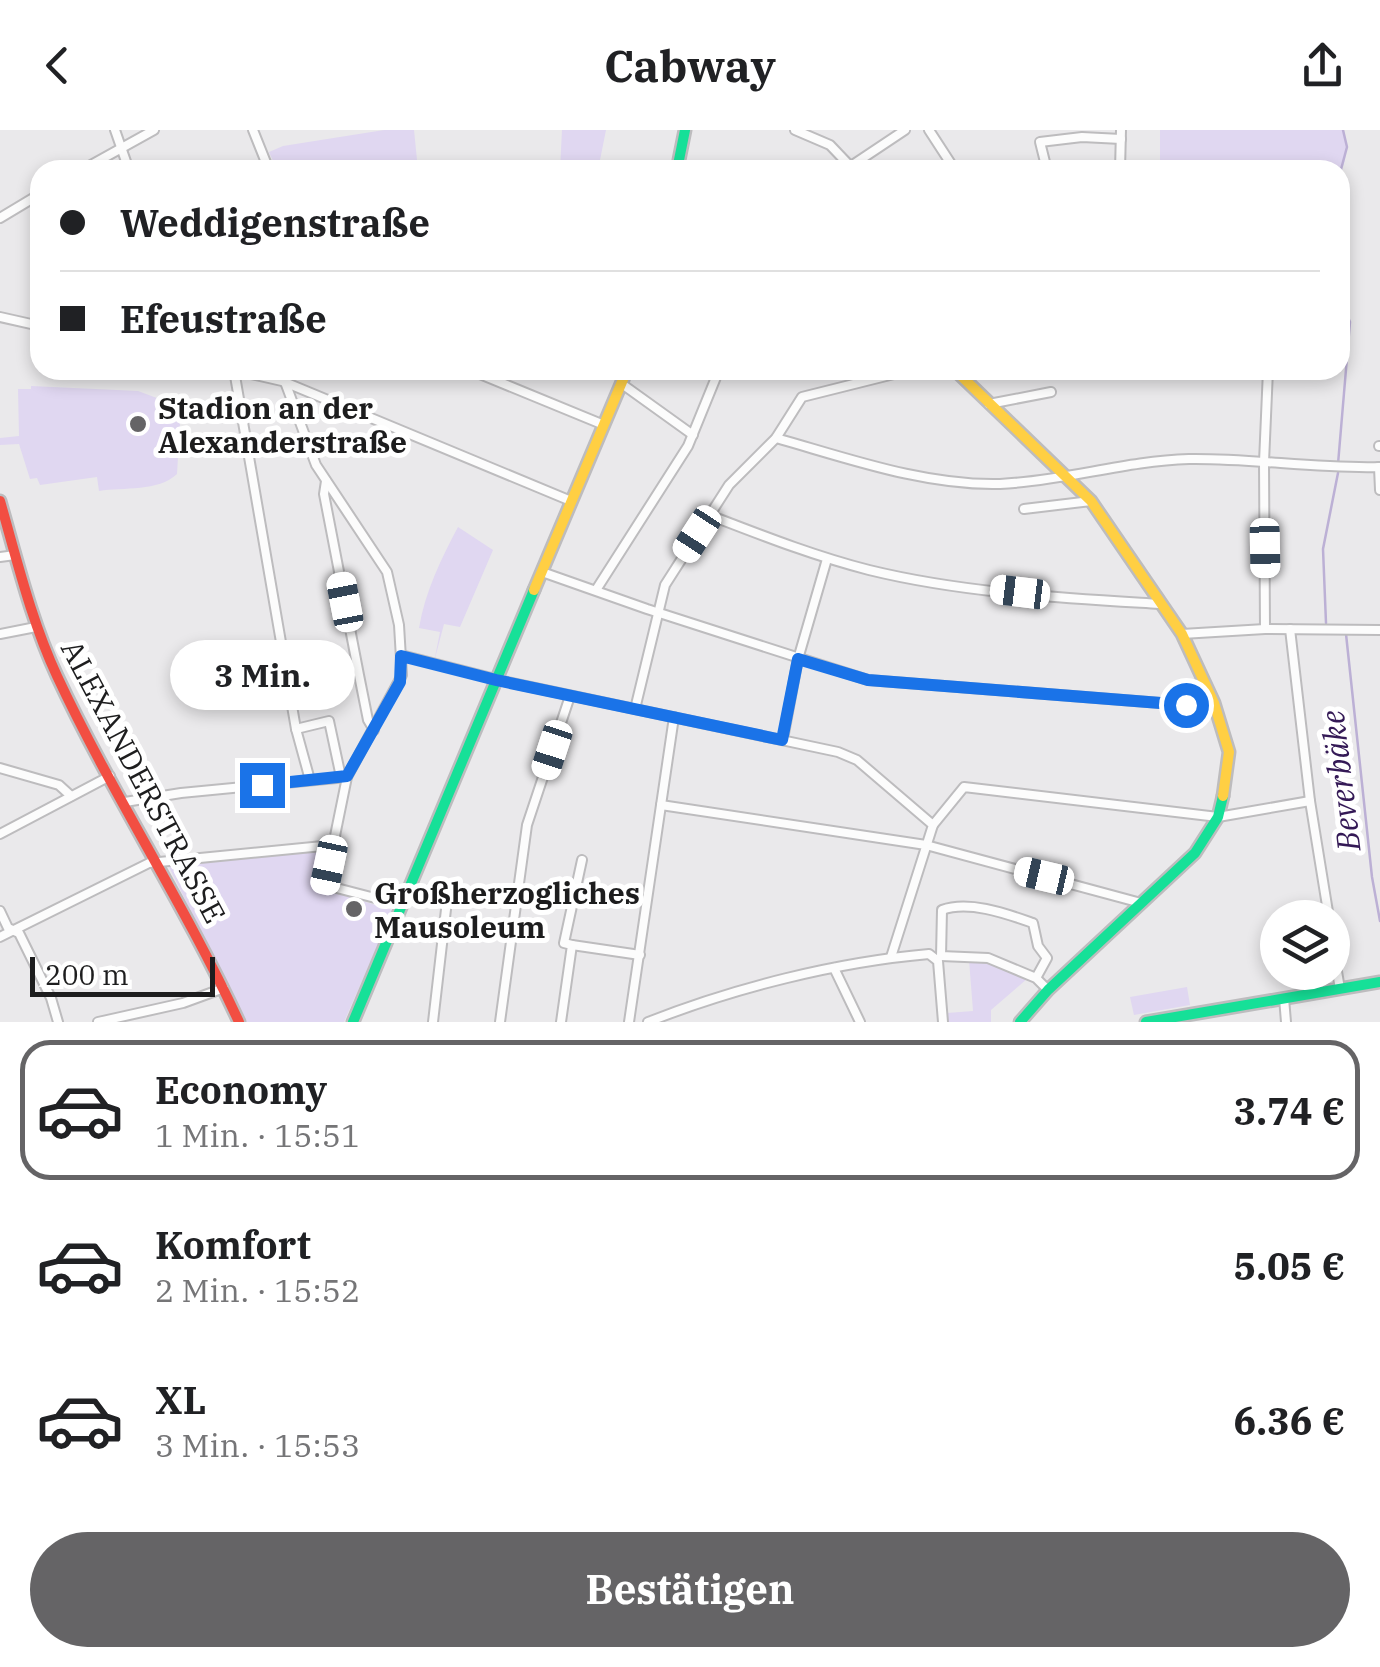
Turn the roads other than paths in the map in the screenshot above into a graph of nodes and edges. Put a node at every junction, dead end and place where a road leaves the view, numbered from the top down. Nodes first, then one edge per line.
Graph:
1 (115, 130) edge
2 (154, 130) edge
3 (253, 130) edge
4 (686, 130) edge
5 (795, 130) edge
6 (905, 130) edge
7 (929, 130) edge
8 (1121, 134) edge
9 (123, 146) junction
10 (99, 160) edge
11 (127, 160) edge
12 (265, 160) edge
13 (678, 160) edge
14 (842, 160) edge
15 (860, 160) edge
16 (948, 160) edge
17 (1044, 160) edge
18 (1120, 160) edge
19 (30, 200) edge
20 (0, 218) edge
21 (0, 316) edge
22 (30, 324) edge
23 (235, 380) edge
24 (276, 380) edge
25 (494, 380) edge
26 (623, 380) edge
27 (715, 380) edge
28 (882, 380) edge
29 (965, 380) edge
30 (1268, 380) edge
31 (284, 382) junction
32 (622, 384) junction
33 (1052, 392) dead end
34 (989, 404) junction
35 (604, 425) junction
36 (693, 435) junction
37 (776, 438) junction
38 (1264, 462) junction
39 (1379, 467) edge
40 (1066, 475) junction
41 (326, 482) junction
42 (1380, 490) edge
43 (0, 501) edge
44 (571, 501) junction
45 (1091, 501) junction
46 (1024, 508) dead end
47 (708, 515) junction
48 (15, 555) junction
49 (0, 557) edge
50 (827, 559) junction
51 (542, 572) junction
52 (596, 590) junction
53 (1159, 604) junction
54 (656, 612) junction
55 (36, 626) junction
56 (1266, 629) junction
57 (1290, 630) junction
58 (1380, 630) edge
59 (0, 634) edge
60 (1182, 634) junction
61 (401, 656) junction
62 (798, 659) junction
63 (496, 680) junction
64 (570, 696) junction
65 (1214, 703) junction
66 (636, 709) junction
67 (674, 717) junction
68 (296, 729) junction
69 (374, 730) junction
70 (782, 740) junction
71 (0, 768) edge
72 (110, 776) junction
73 (344, 777) junction
74 (310, 780) junction
75 (71, 796) junction
76 (1310, 801) junction
77 (126, 802) junction
78 (662, 805) junction
79 (1218, 817) junction
80 (933, 825) junction
81 (0, 834) edge
82 (334, 845) junction
83 (926, 845) junction
84 (582, 860) dead end
85 (158, 862) junction
86 (409, 889) junction
87 (1325, 900) edge
88 (1142, 904) junction
89 (402, 906) junction
90 (0, 911) edge
91 (14, 930) junction
92 (0, 938) edge
93 (572, 945) junction
94 (640, 955) junction
95 (890, 957) junction
96 (939, 957) junction
97 (834, 968) junction
98 (1036, 978) junction
99 (1380, 982) edge
100 (224, 988) junction
101 (1350, 988) edge
102 (1048, 990) junction
103 (1340, 990) edge
104 (1284, 998) junction
105 (679, 1010) junction
106 (1196, 1018) edge
107 (58, 1022) edge
108 (101, 1022) edge
109 (239, 1022) edge
110 (353, 1022) edge
111 (433, 1022) edge
112 (500, 1022) edge
113 (561, 1022) edge
114 (630, 1022) edge
115 (648, 1022) edge
116 (687, 1022) edge
117 (860, 1022) edge
118 (943, 1022) edge
119 (1020, 1022) edge
120 (1146, 1022) edge
121 (1286, 1022) edge

1 - 9 street
2 - 9 street
3 - 12 street
4 - 13 street
5 - 14 street
6 - 15 street
7 - 16 street
8 - 17 street
8 - 18 street
9 - 10 street
9 - 11 street
19 - 20 street
21 - 22 street
23 - 68 street
24 - 31 street
25 - 35 street
26 - 32 street
27 - 36 street
28 - 37 street
29 - 34 street
30 - 38 street
31 - 41 street
31 - 44 street
32 - 35 street
32 - 36 street
33 - 34 street
34 - 40 street
35 - 44 street
36 - 52 street
37 - 40 street
37 - 47 street
38 - 39 street
38 - 40 street
38 - 56 street
39 - 42 street
40 - 45 street
41 - 61 street
41 - 69 street
43 - 48 street, ALEXANDERSTRASSE
44 - 51 street
45 - 46 street
45 - 53 street
47 - 50 street
47 - 54 street
48 - 49 street
48 - 55 street, ALEXANDERSTRASSE
50 - 53 street
50 - 62 street
51 - 52 street
51 - 63 street
52 - 54 street
53 - 60 street
54 - 62 street
54 - 66 street
55 - 59 street
55 - 72 street, ALEXANDERSTRASSE
56 - 57 street
56 - 60 street
57 - 58 street
57 - 76 street
60 - 65 street
61 - 63 street
61 - 69 street
62 - 65 street
62 - 70 street
63 - 64 street
63 - 86 street
64 - 66 street
64 - 112 street
65 - 79 street
66 - 67 street
67 - 70 street
67 - 78 street
68 - 73 street
68 - 74 street
69 - 73 street
70 - 80 street
71 - 75 street
72 - 75 street
72 - 77 street, ALEXANDERSTRASSE
73 - 74 street
73 - 82 street
74 - 77 street
75 - 81 street
76 - 79 street
76 - 87 street
77 - 85 street, ALEXANDERSTRASSE
78 - 83 street
78 - 94 street
79 - 80 street
79 - 88 street
80 - 83 street
82 - 85 street
82 - 89 street
83 - 88 street
83 - 95 street
84 - 93 street
85 - 91 street
85 - 100 street, ALEXANDERSTRASSE
86 - 89 street
86 - 111 street
88 - 102 street
89 - 110 street
90 - 91 street
91 - 92 street
91 - 107 street
93 - 94 street
93 - 113 street
94 - 114 street
95 - 96 street
95 - 97 street
96 - 98 street
96 - 98 street
96 - 118 street
97 - 105 street
97 - 117 street
98 - 102 street
99 - 101 street
100 - 108 street
100 - 109 street, ALEXANDERSTRASSE
102 - 119 street
103 - 104 street
104 - 106 street
104 - 121 street
105 - 115 street
105 - 116 street
106 - 120 street

